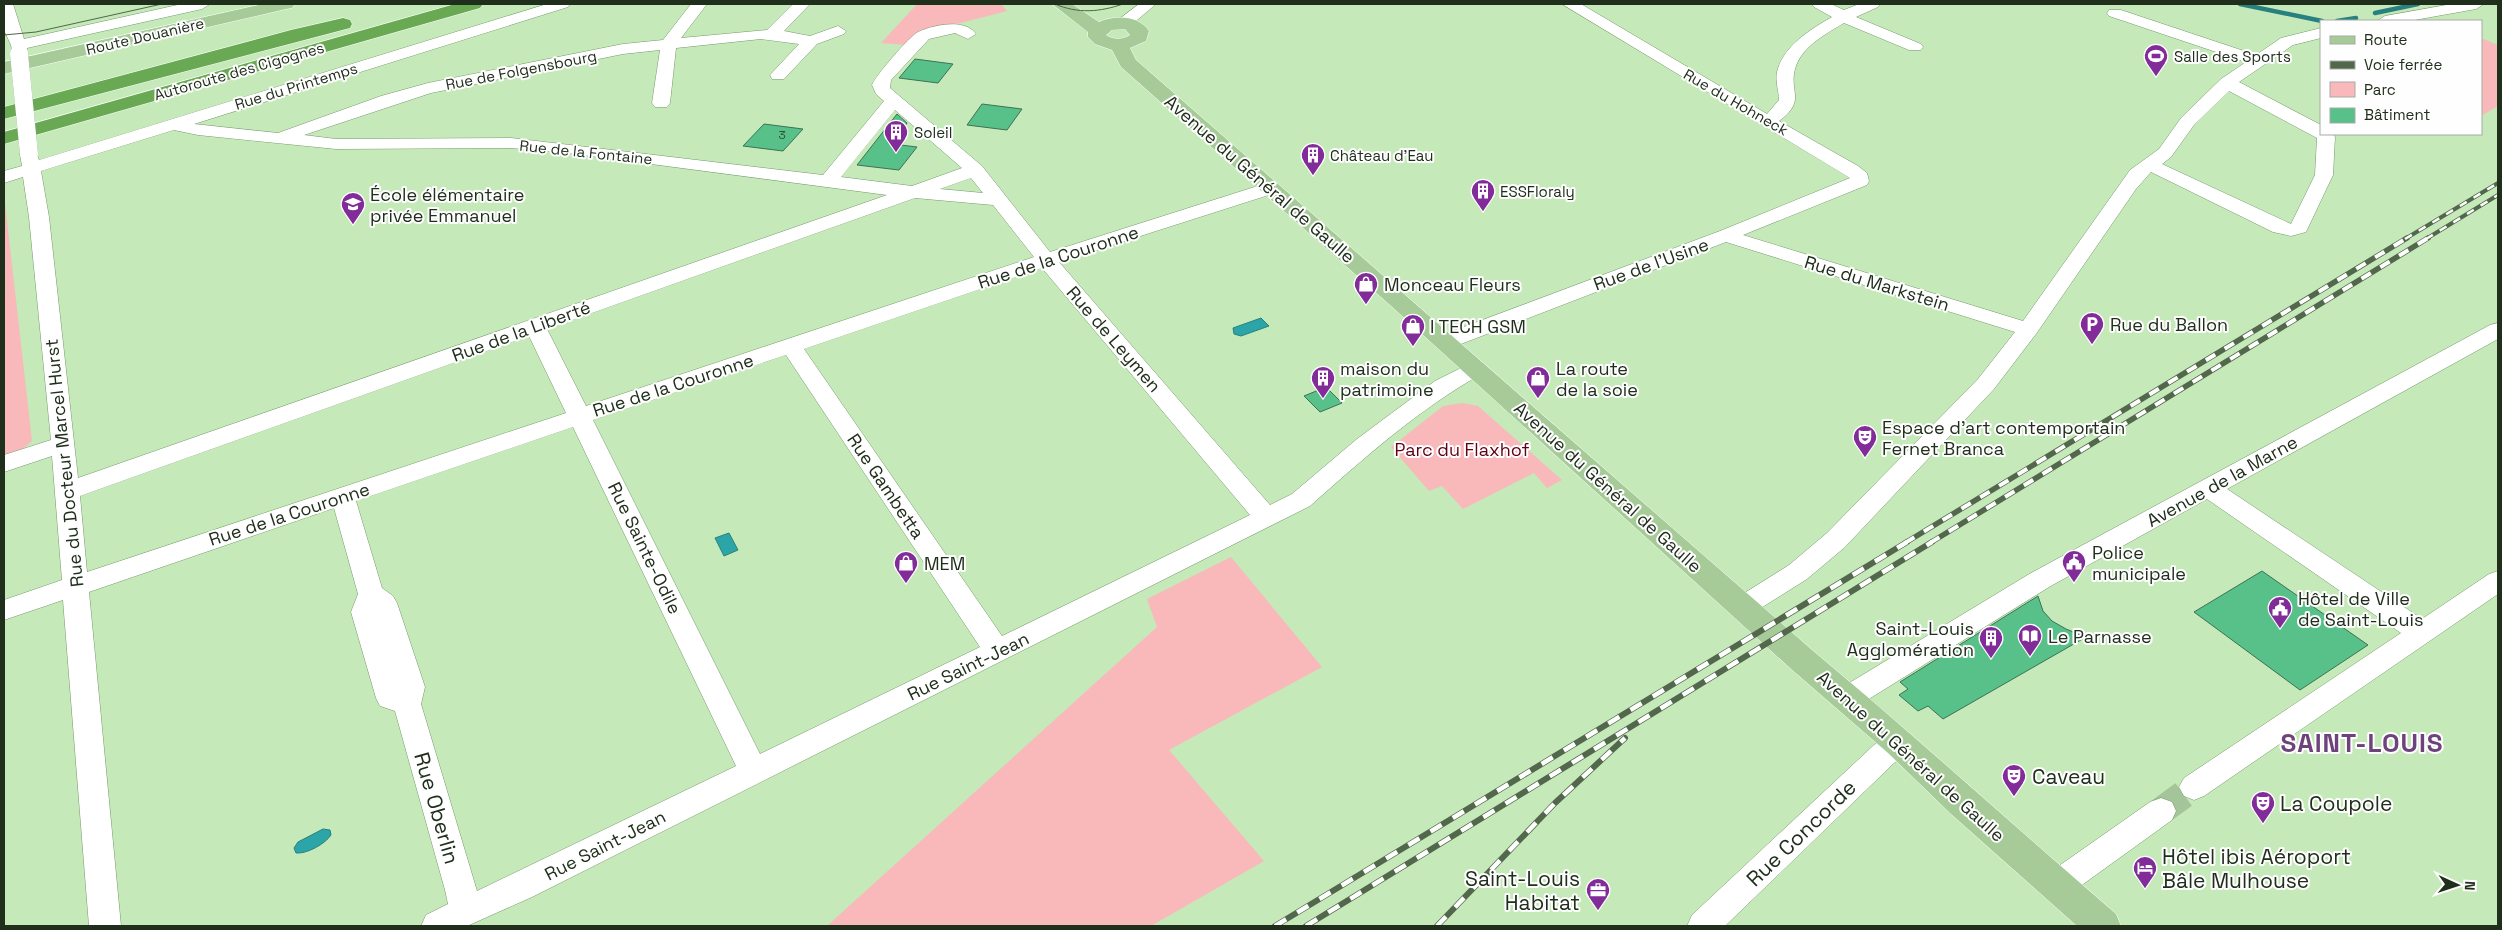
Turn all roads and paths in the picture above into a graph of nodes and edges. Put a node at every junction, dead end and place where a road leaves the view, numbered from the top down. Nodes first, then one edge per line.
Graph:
1 (5, 4) edge
2 (202, 4) edge
3 (286, 4) edge
4 (426, 4) edge
5 (474, 4) edge
6 (562, 4) edge
7 (699, 4) edge
8 (802, 4) edge
9 (1061, 4) edge
10 (1148, 4) edge
11 (1570, 4) edge
12 (1820, 4) edge
13 (1872, 4) edge
14 (2476, 4) edge
15 (2115, 13) dead end
16 (388, 14) junction
17 (1844, 17) junction
18 (1624, 18) dead end
19 (2390, 20) edge
20 (1604, 24) junction
21 (838, 31) dead end
22 (2320, 33) edge
23 (772, 34) junction
24 (968, 34) dead end
25 (1122, 34) junction
26 (811, 41) junction
27 (669, 43) junction
28 (1915, 47) dead end
29 (19, 49) junction
30 (2258, 61) junction
31 (4, 68) edge
32 (778, 76) dead end
33 (2227, 83) junction
34 (893, 101) junction
35 (661, 103) dead end
36 (4, 113) edge
37 (1768, 121) junction
38 (4, 124) edge
39 (172, 124) junction
40 (2320, 132) edge
41 (2324, 135) edge
42 (4, 138) edge
43 (276, 140) junction
44 (30, 161) junction
45 (2150, 165) junction
46 (975, 170) junction
47 (4, 177) edge
48 (828, 181) junction
49 (1856, 183) joint
50 (1271, 188) junction
51 (911, 192) junction
52 (999, 200) junction
53 (1727, 235) junction
54 (1046, 260) junction
55 (536, 326) junction
56 (2028, 329) junction
57 (2498, 330) edge
58 (1445, 342) junction
59 (791, 346) junction
60 (1475, 368) junction
61 (581, 416) junction
62 (63, 444) junction
63 (4, 464) edge
64 (2208, 488) junction
65 (68, 491) junction
66 (343, 497) junction
67 (1267, 518) junction
68 (2498, 581) edge
69 (76, 585) junction
70 (1744, 606) junction
71 (4, 610) edge
72 (2422, 633) junction
73 (998, 651) junction
74 (1846, 698) junction
75 (1900, 743) junction
76 (752, 771) junction
77 (2194, 787) tunnel mouth
78 (2161, 811) tunnel mouth
79 (2057, 885) junction
80 (465, 911) junction
81 (1706, 925) edge
82 (105, 926) edge
83 (437, 926) edge
84 (2103, 926) edge

1 - 29 street, Rue du Docteur Marcel Hurst
2 - 29 street
3 - 31 main road, Route Douanière
4 - 16 highway, Autoroute des Cigognes
5 - 42 highway, Autoroute des Cigognes
6 - 39 street, Rue du Printemps
7 - 27 street
8 - 23 street
9 - 25 main road
10 - 25 street
11 - 20 street, Rue du Hohneck
12 - 17 street
13 - 17 street
14 - 19 street
15 - 30 street
16 - 36 highway
16 - 38 highway, Autoroute des Cigognes
17 - 28 street
17 - 37 street
18 - 20 street
20 - 37 street, Rue du Hohneck
21 - 26 street
22 - 30 street
23 - 26 street, Rue de Folgensbourg
23 - 27 street, Rue de Folgensbourg
24 - 34 street, Rue de Leymen
25 - 50 main road, Avenue du Général de Gaulle
26 - 32 street
27 - 35 street
27 - 43 street, Rue de Folgensbourg
29 - 44 street, Rue du Docteur Marcel Hurst, bridge
30 - 33 street
33 - 40 street
33 - 45 street
34 - 46 street, Rue de Leymen
34 - 48 street
37 - 49 street, Rue du Hohneck
39 - 43 street, Rue de la Fontaine
39 - 44 street, Rue du Printemps
41 - 45 street
43 - 48 street, Rue de la Fontaine
44 - 47 street, Rue du Printemps
44 - 62 street, Rue du Docteur Marcel Hurst
45 - 56 street
46 - 51 street, Rue de la Liberté
46 - 52 street, Rue de Leymen
48 - 51 street, Rue de la Fontaine
49 - 53 street, Rue de l'Usine
50 - 54 street, Rue de la Couronne
50 - 58 main road, Avenue du Général de Gaulle
51 - 52 street, Rue de la Fontaine
51 - 55 street, Rue de la Liberté
52 - 54 street, Rue de Leymen
53 - 56 street, Rue du Markstein
53 - 58 street, Rue de l'Usine
54 - 59 street, Rue de la Couronne
54 - 67 street, Rue de Leymen
55 - 61 street, Rue Sainte-Odile
55 - 65 street, Rue de la Liberté
56 - 70 street
57 - 64 street, Avenue de la Marne
58 - 60 main road, Avenue du Général de Gaulle
59 - 61 street, Rue de la Couronne
59 - 73 street, Rue Gambetta
60 - 67 street, Rue Saint-Jean
60 - 70 main road, Avenue du Général de Gaulle
61 - 66 street, Rue de la Couronne
61 - 76 street, Rue Sainte-Odile
62 - 63 street
62 - 65 street, Rue du Docteur Marcel Hurst
64 - 72 street
64 - 74 street, Avenue de la Marne
65 - 69 street, Rue du Docteur Marcel Hurst
66 - 69 street, Rue de la Couronne
66 - 80 street, Rue Oberlin
67 - 73 street, Rue Saint-Jean
68 - 72 street
69 - 71 street, Rue de la Couronne
69 - 82 street, Rue du Docteur Marcel Hurst
70 - 74 main road, Avenue du Général de Gaulle
72 - 77 street
73 - 76 street, Rue Saint-Jean
74 - 75 main road, Avenue du Général de Gaulle
75 - 79 main road, Avenue du Général de Gaulle
75 - 81 street, Rue Concorde
76 - 80 street, Rue Saint-Jean
78 - 79 street
79 - 84 main road, Avenue du Général de Gaulle
80 - 83 street, Rue Saint-Jean

